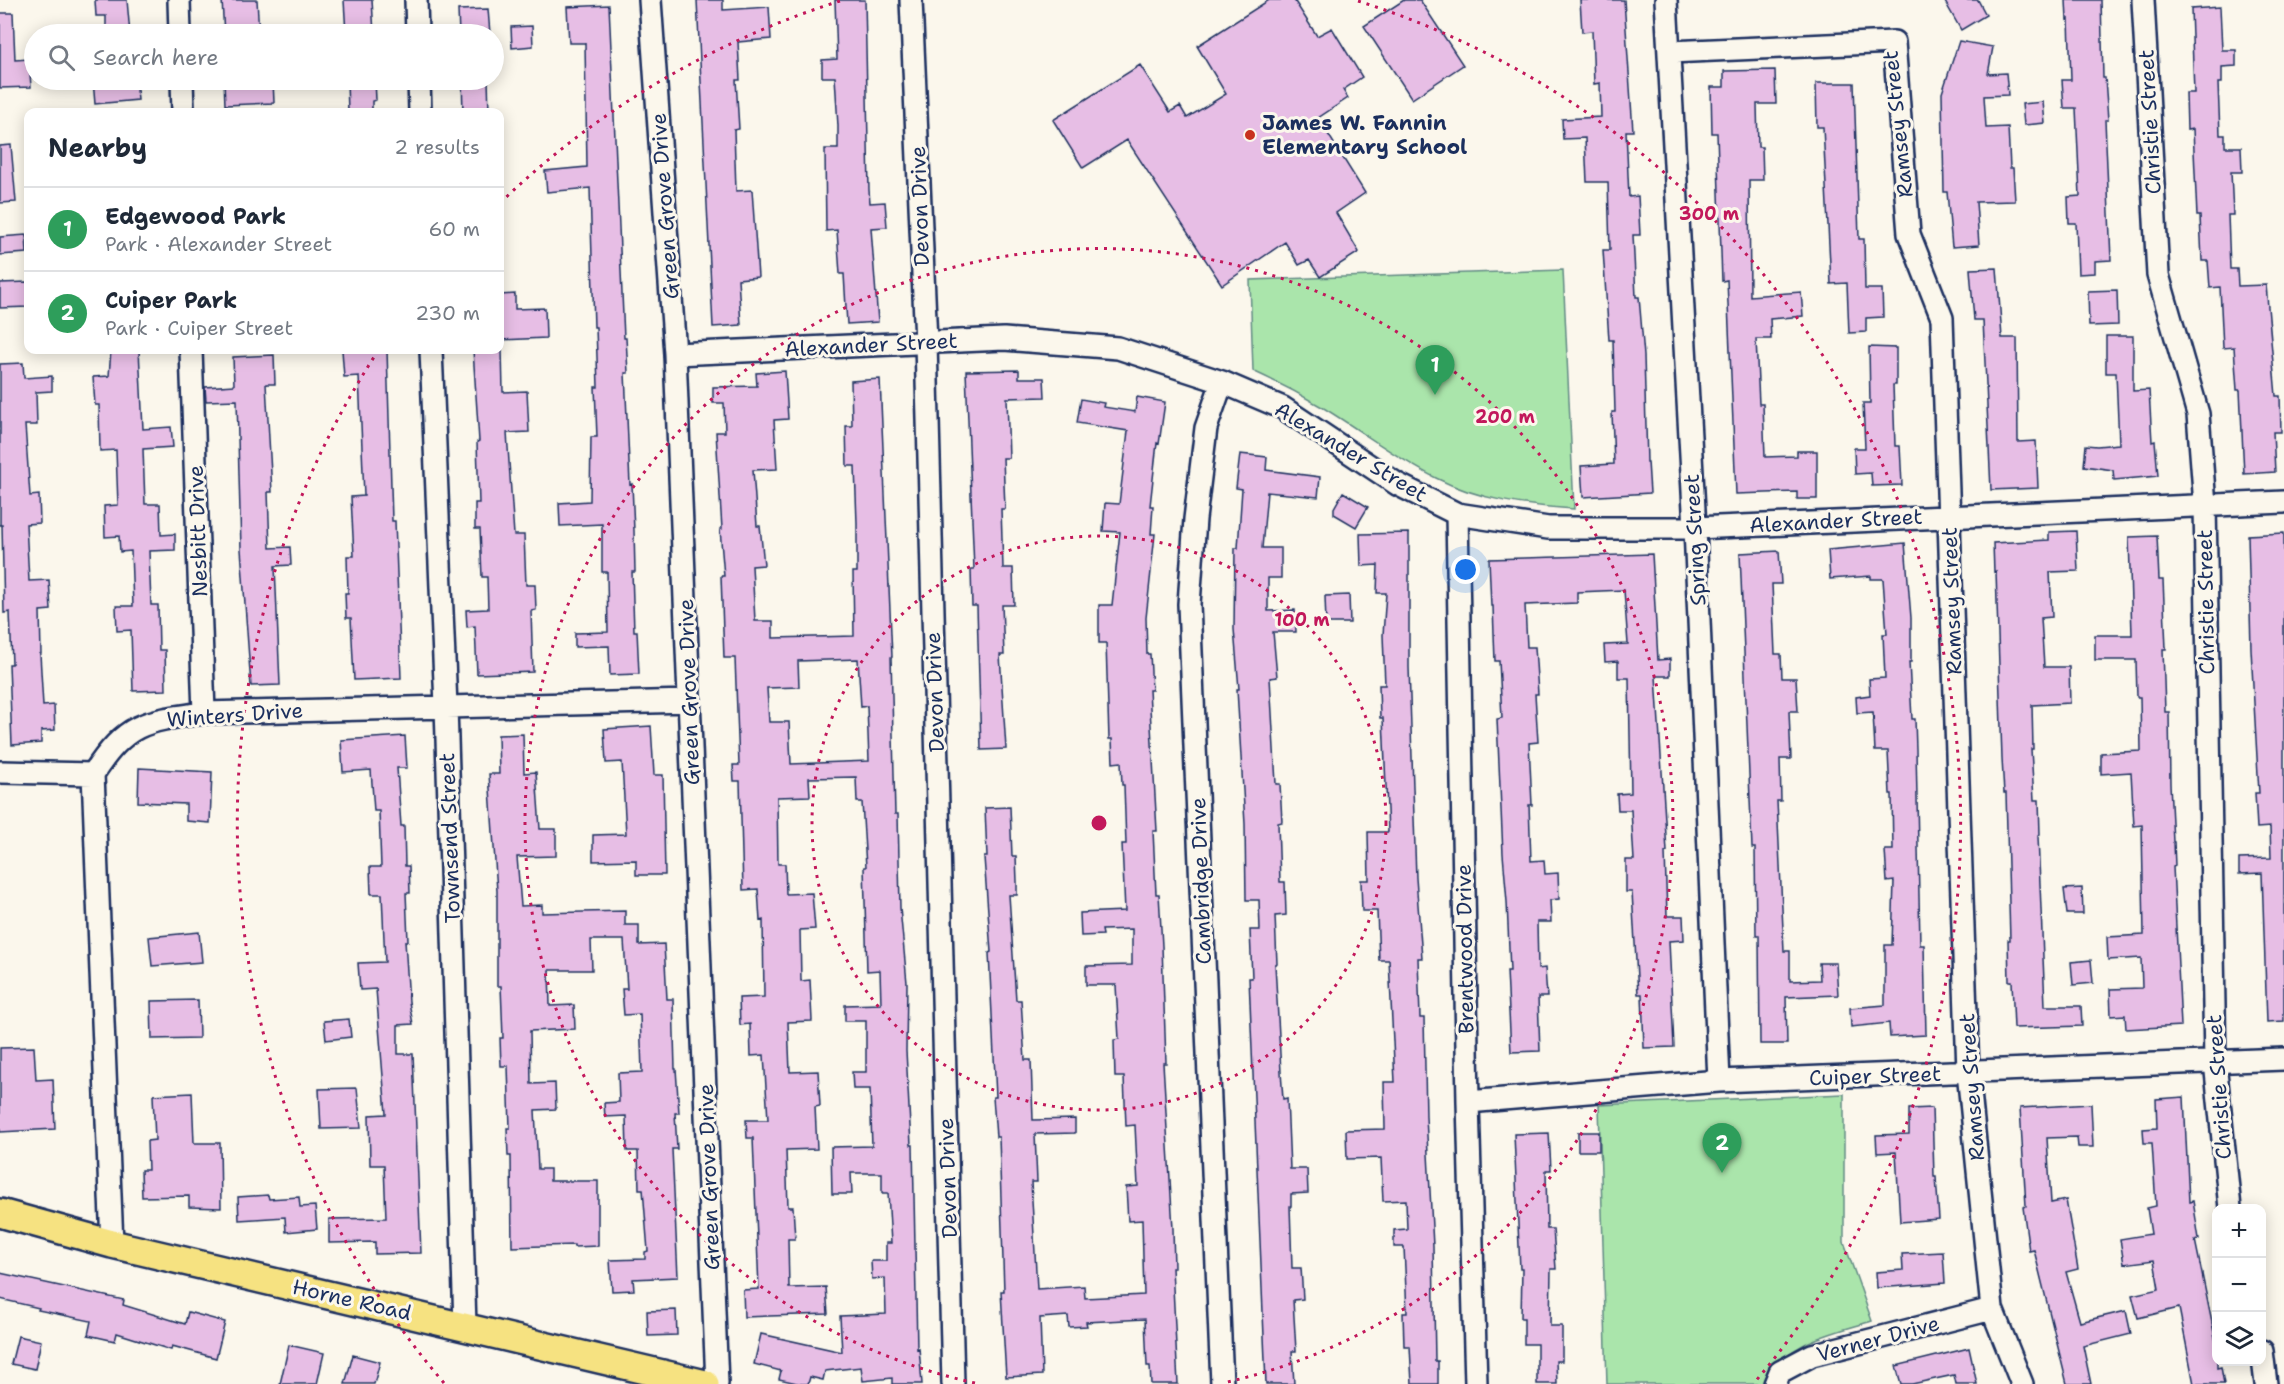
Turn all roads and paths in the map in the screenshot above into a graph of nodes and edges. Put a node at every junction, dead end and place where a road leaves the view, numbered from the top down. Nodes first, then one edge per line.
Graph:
1 (179, 0) edge
2 (416, 0) edge
3 (650, 0) edge
4 (911, 0) edge
5 (1666, 0) edge
6 (2143, 0) edge
7 (180, 24) edge
8 (417, 24) edge
9 (1670, 52) junction
10 (182, 90) edge
11 (419, 90) edge
12 (183, 108) edge
13 (420, 108) edge
14 (926, 342) junction
15 (191, 354) edge
16 (430, 354) edge
17 (675, 354) junction
18 (1222, 382) junction
19 (2284, 502) edge
20 (2205, 505) junction
21 (1457, 513) junction
22 (1949, 516) junction
23 (1695, 528) junction
24 (690, 700) junction
25 (446, 706) junction
26 (204, 713) junction
27 (0, 772) edge
28 (93, 774) junction
29 (2284, 1059) edge
30 (2215, 1062) junction
31 (1968, 1072) junction
32 (1719, 1081) junction
33 (1467, 1102) junction
34 (2229, 1204) edge
35 (0, 1213) edge
36 (112, 1244) junction
37 (1992, 1309) junction
38 (465, 1326) junction
39 (2264, 1366) edge
40 (705, 1384) edge
41 (717, 1384) edge
42 (953, 1384) edge
43 (1222, 1384) edge
44 (1476, 1384) edge
45 (1774, 1384) edge
46 (2022, 1384) edge
47 (2266, 1384) edge

1 - 7 street
2 - 8 street
3 - 17 street, Green Grove Drive
4 - 14 street, Devon Drive
5 - 9 street, Spring Street
6 - 20 street, Christie Street
9 - 22 street, Ramsey Street
9 - 23 street, Spring Street
10 - 12 street
11 - 13 street
14 - 17 street, Alexander Street
14 - 18 street, Alexander Street
14 - 42 street, Devon Drive
15 - 26 street, Nesbitt Drive
16 - 25 street, Townsend Street
17 - 24 street, Green Grove Drive
18 - 21 street, Alexander Street
18 - 43 street, Cambridge Drive
19 - 20 street, Alexander Street
20 - 22 street, Alexander Street
20 - 30 street, Christie Street
21 - 23 street, Alexander Street
21 - 33 street, Brentwood Drive
22 - 23 street, Alexander Street
22 - 31 street, Ramsey Street
23 - 32 street, Spring Street
24 - 25 street, Winters Drive
24 - 41 street, Green Grove Drive
25 - 26 street, Winters Drive
25 - 38 street, Townsend Street
26 - 28 street, Winters Drive
27 - 28 street
28 - 36 street
29 - 30 street, Cuiper Street
30 - 31 street, Cuiper Street
30 - 34 street, Christie Street
31 - 32 street, Cuiper Street
31 - 37 street, Ramsey Street
32 - 33 street, Cuiper Street
33 - 44 street, Brentwood Drive
35 - 36 main road, Horne Road
36 - 38 main road, Horne Road
37 - 45 street, Verner Drive
37 - 46 street, Ramsey Street
38 - 40 main road, Horne Road
39 - 47 street

